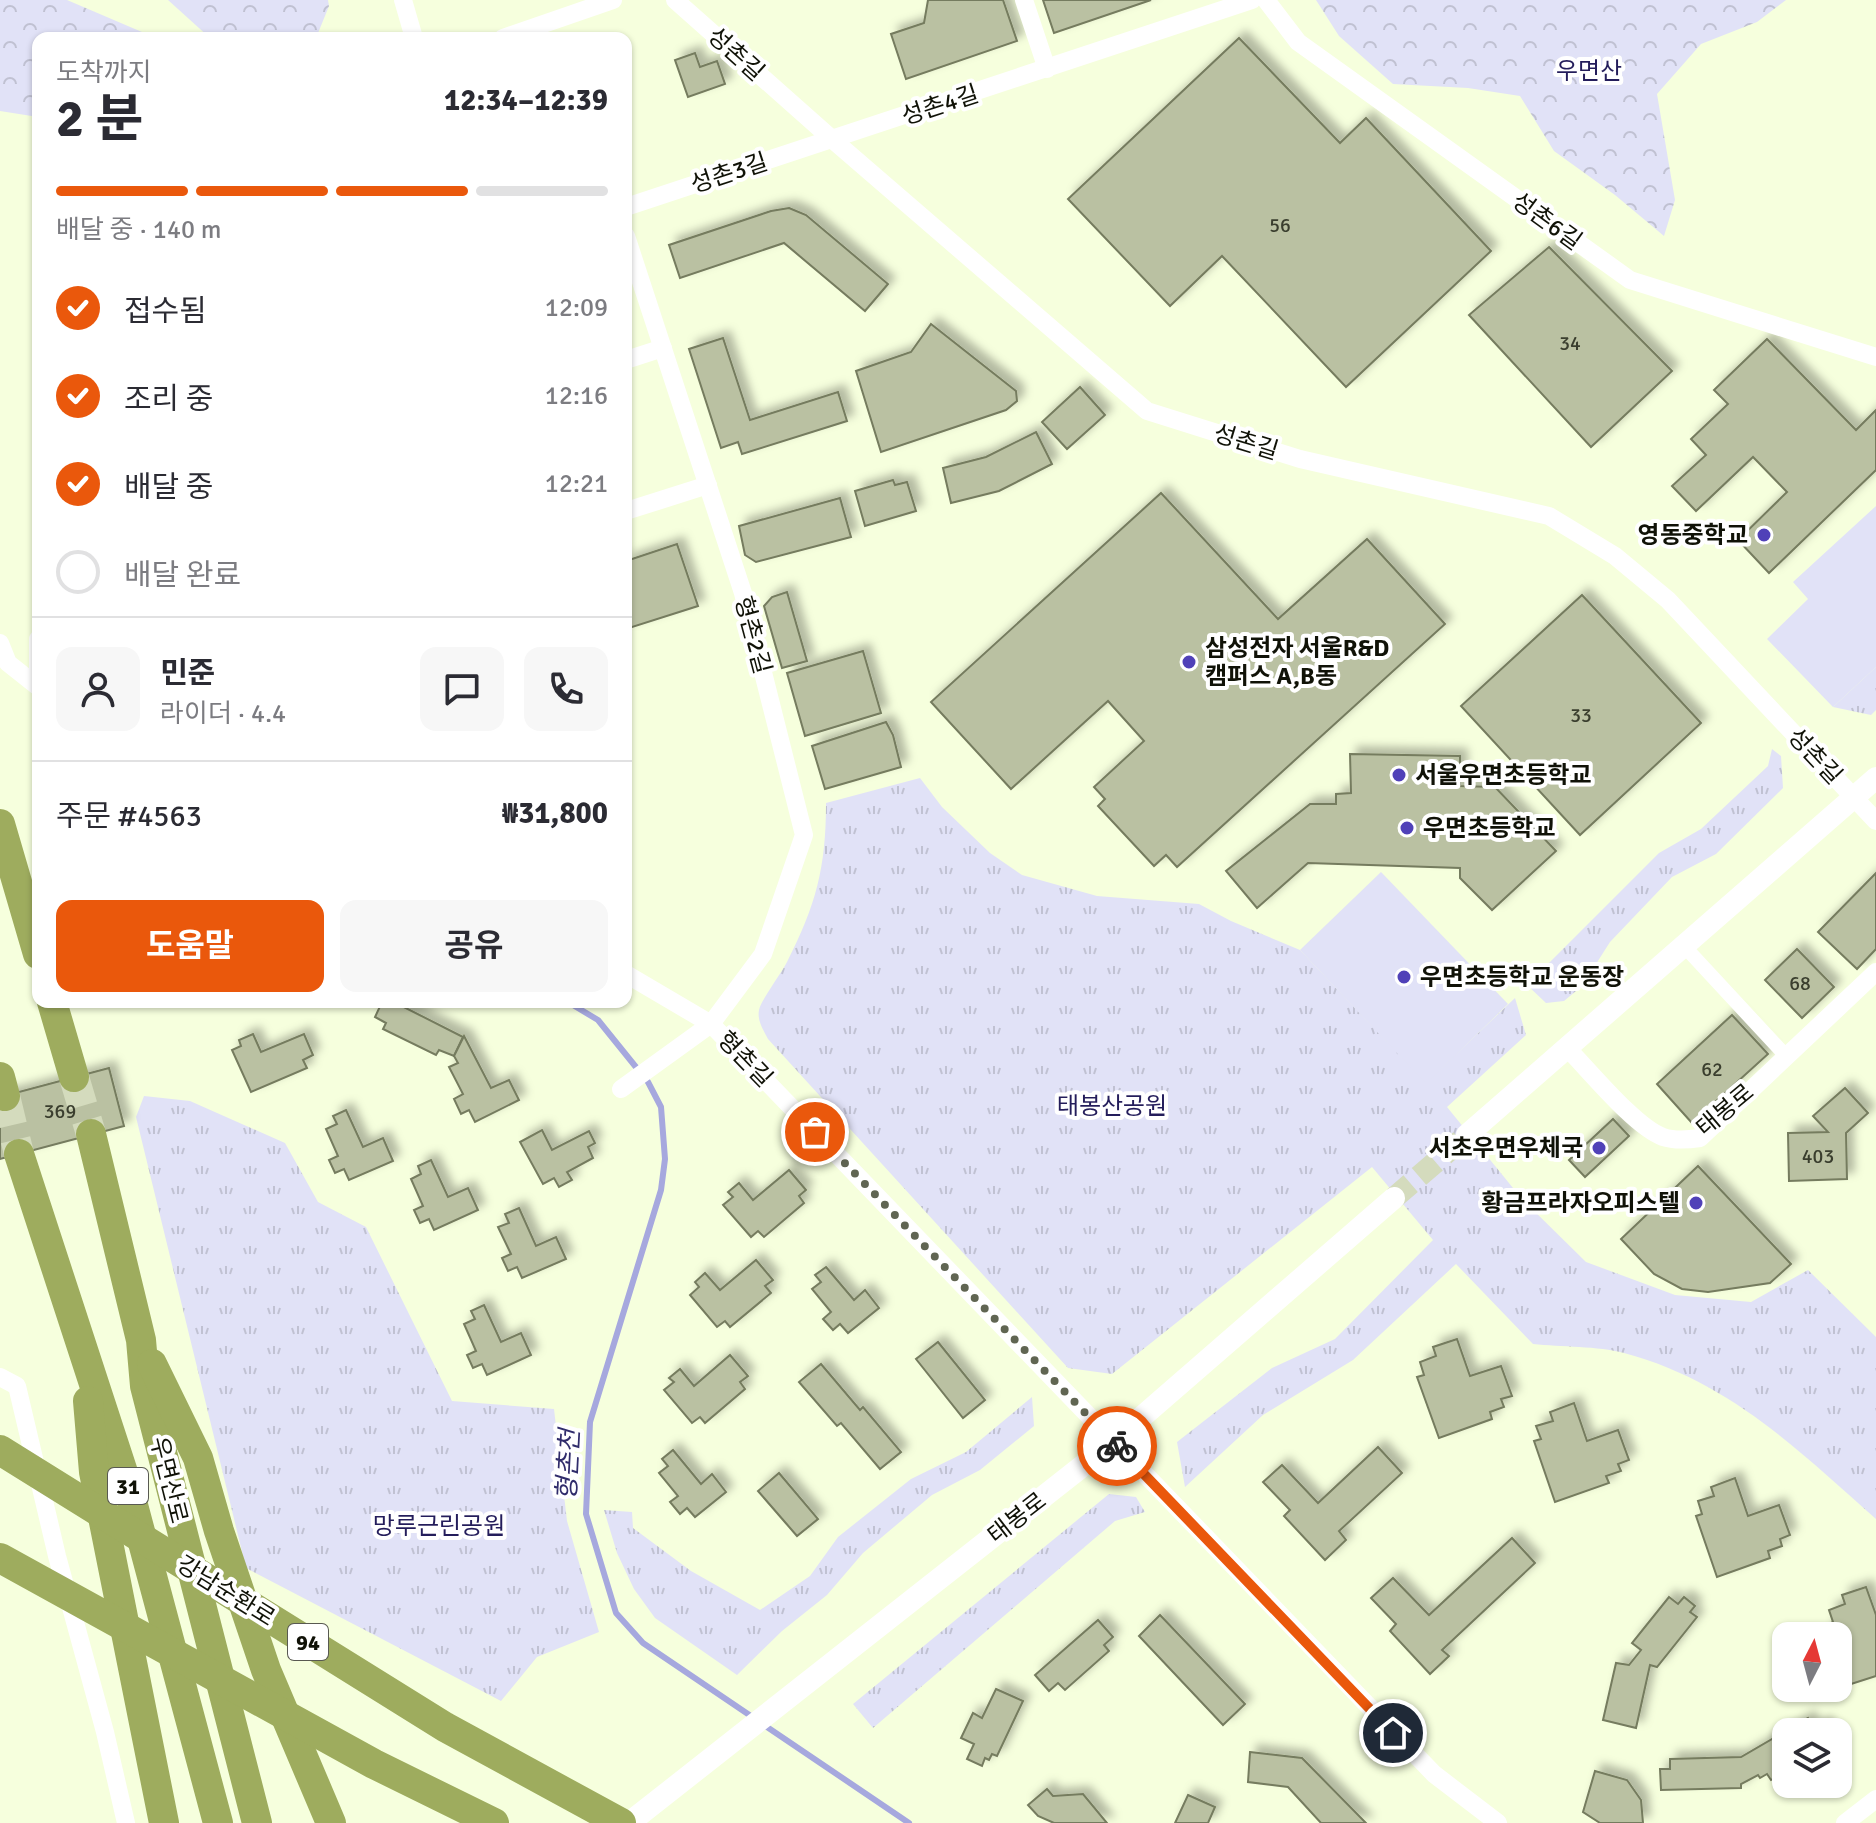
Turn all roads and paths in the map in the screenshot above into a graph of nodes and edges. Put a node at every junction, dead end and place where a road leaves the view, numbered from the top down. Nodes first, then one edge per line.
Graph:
1 (403, 0) edge
2 (613, 0) edge
3 (675, 0) edge
4 (1024, 0) edge
5 (1252, 0) edge
6 (1266, 0) edge
7 (545, 31) edge
8 (412, 32) edge
9 (1047, 69) junction
10 (833, 140) junction
11 (632, 205) edge
12 (632, 254) edge
13 (663, 348) junction
14 (1876, 357) edge
15 (632, 358) edge
16 (708, 485) junction
17 (632, 509) edge
18 (0, 643) edge
19 (32, 682) edge
20 (1876, 778) edge
21 (1855, 798) junction
22 (1876, 821) edge
23 (0, 824) edge
24 (32, 933) edge
25 (1684, 946) junction
26 (1876, 972) edge
27 (632, 978) edge
28 (54, 1008) edge
29 (711, 1024) junction
30 (1567, 1048) junction
31 (1786, 1056) junction
32 (74, 1077) tunnel mouth
33 (621, 1089) dead end
34 (91, 1134) tunnel mouth
35 (1467, 1135) tunnel mouth
36 (19, 1154) tunnel mouth
37 (1394, 1198) tunnel mouth
38 (141, 1340) junction
39 (85, 1351) junction
40 (0, 1377) edge
41 (1113, 1442) junction
42 (0, 1450) edge
43 (0, 1558) edge
44 (1876, 1799) edge
45 (126, 1823) edge
46 (164, 1823) edge
47 (218, 1823) edge
48 (257, 1823) edge
49 (331, 1823) edge
50 (494, 1823) edge
51 (621, 1823) edge
52 (629, 1823) edge
53 (1498, 1823) edge
54 (1845, 1823) edge

1 - 8 street
2 - 7 street
3 - 10 street, 성촌길
4 - 9 street
5 - 9 street, 성촌4길
6 - 14 street, 성촌6길
9 - 10 street, 성촌4길
10 - 11 street, 성촌3길
10 - 21 street, 성촌길
12 - 13 street, 형촌2길
13 - 15 street
13 - 16 street, 형촌2길
16 - 17 street
16 - 29 street, 형촌2길
18 - 19 street
20 - 21 street
21 - 22 street, 성촌길
21 - 25 street
23 - 24 highway
25 - 30 street
25 - 31 street
26 - 31 street, 태봉로
27 - 29 street, 형촌길
28 - 32 highway
29 - 33 street, 형촌2길
29 - 41 street, 형촌길
30 - 31 street, 태봉로
30 - 35 street
34 - 38 highway, 우면산로 / 31
36 - 39 highway, 우면산로 / 31
37 - 41 street, 태봉로
38 - 48 highway, 우면산로 / 31
38 - 49 highway
39 - 46 highway
39 - 47 highway, 우면산로 / 31
40 - 45 street
41 - 52 street, 태봉로
41 - 53 street, 형촌길
42 - 51 highway, 강남순환로 / 94
43 - 50 highway
44 - 54 street

